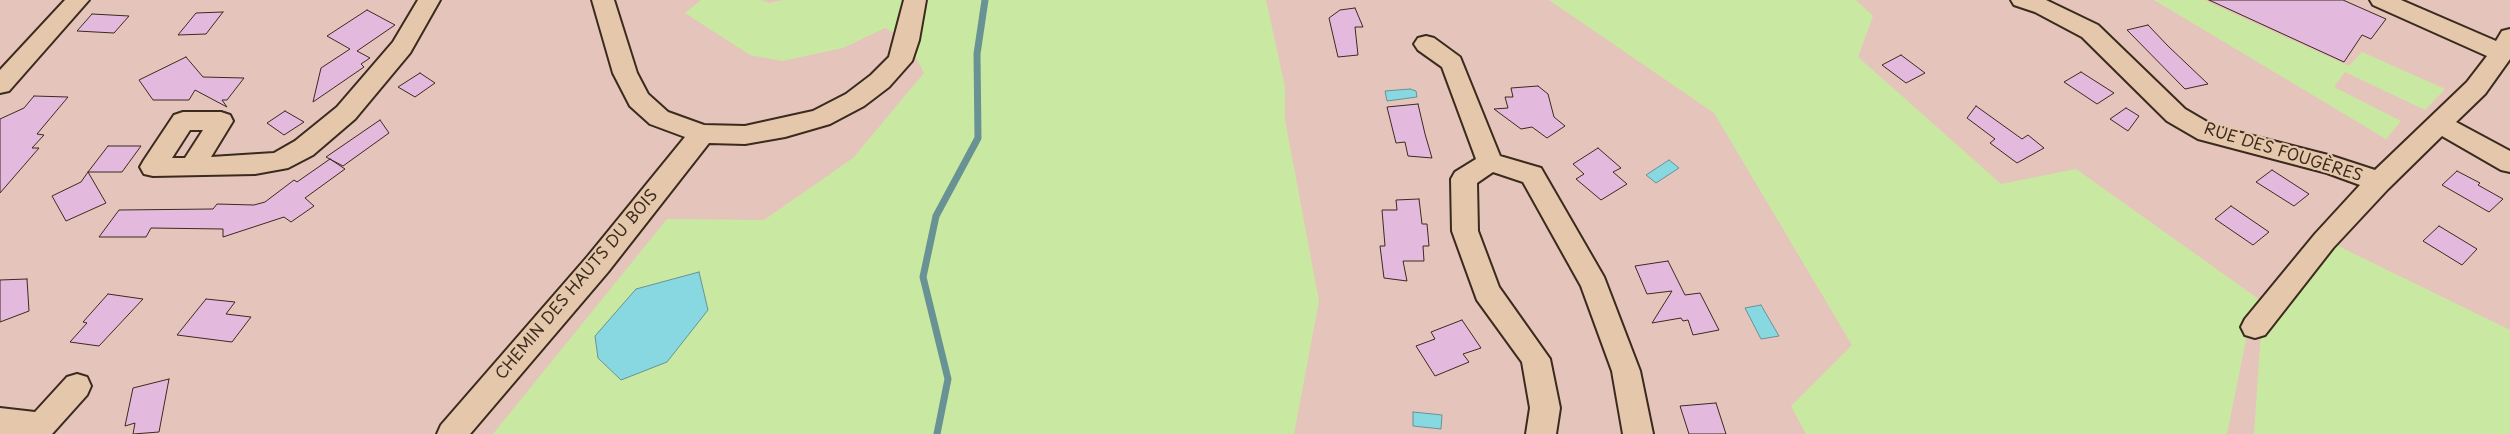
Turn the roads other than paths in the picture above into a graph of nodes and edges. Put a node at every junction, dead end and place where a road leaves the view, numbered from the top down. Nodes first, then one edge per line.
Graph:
1 (78, 0) edge
2 (430, 0) edge
3 (603, 0) edge
4 (915, 0) edge
5 (2022, 0) edge
6 (2380, 0) edge
7 (1426, 44) dead end
8 (2506, 45) edge
9 (0, 85) edge
10 (2440, 124) junction
11 (702, 134) junction
12 (1490, 162) junction
13 (2510, 163) edge
14 (192, 167) dead end
15 (2379, 182) junction
16 (2255, 327) dead end
17 (77, 386) dead end
18 (0, 421) edge
19 (452, 434) edge
20 (1541, 434) edge
21 (1638, 434) edge

1 - 9 street
2 - 14 street
3 - 11 street
4 - 11 street
5 - 15 street, RUE DES FOUGÈRES
6 - 8 street
7 - 12 street
8 - 10 street
10 - 13 street
10 - 15 street
11 - 19 street, CHEMIN DES HAUTS DU BOIS
12 - 20 street
12 - 21 street
15 - 16 street
17 - 18 street

